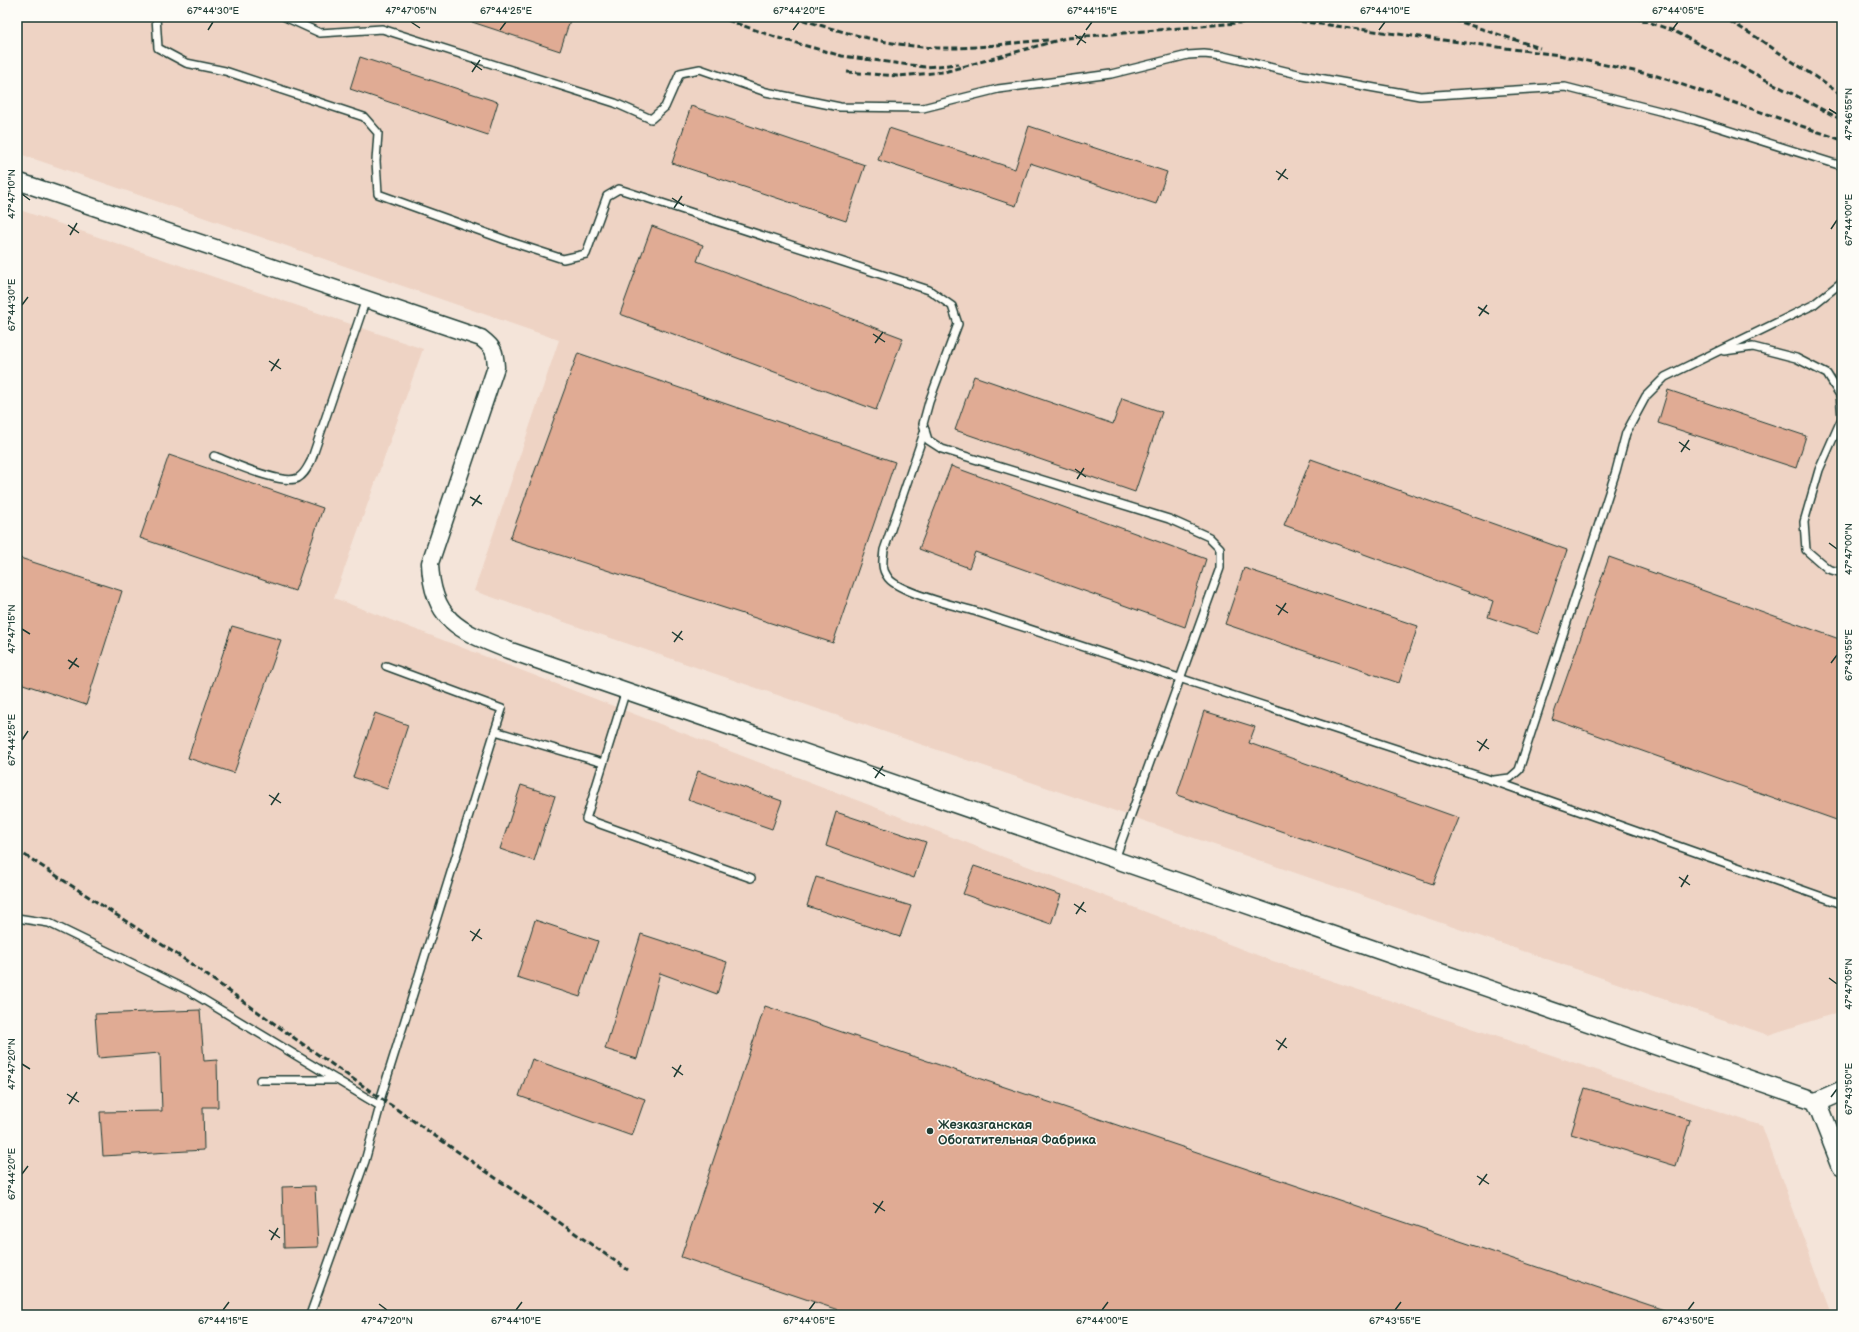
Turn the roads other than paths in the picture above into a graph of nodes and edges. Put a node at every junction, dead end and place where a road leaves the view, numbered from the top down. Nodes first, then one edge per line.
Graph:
1 (156, 17) edge
2 (285, 17) edge
3 (1842, 166) edge
4 (17, 181) edge
5 (1842, 282) edge
6 (366, 299) junction
7 (1718, 352) junction
8 (925, 429) junction
9 (214, 456) dead end
10 (1842, 573) edge
11 (386, 666) dead end
12 (1180, 678) junction
13 (626, 690) junction
14 (495, 731) junction
15 (603, 764) junction
16 (1492, 780) junction
17 (1115, 859) junction
18 (751, 878) dead end
19 (1842, 904) edge
20 (17, 918) edge
21 (260, 1080) dead end
22 (337, 1080) junction
23 (1842, 1091) edge
24 (1817, 1102) junction
25 (380, 1106) junction
26 (1842, 1166) edge
27 (310, 1315) edge

1 - 8 lane
2 - 3 lane
4 - 6 street
5 - 7 lane
6 - 9 lane
6 - 13 street
7 - 10 lane
7 - 16 lane
8 - 12 lane
8 - 12 lane
11 - 14 lane
12 - 16 lane
12 - 17 lane
13 - 15 lane
13 - 17 street
14 - 15 lane
14 - 25 lane
15 - 18 lane
16 - 19 lane
17 - 24 street
20 - 22 lane
21 - 22 lane
22 - 25 lane
23 - 24 main road
24 - 26 main road
25 - 27 lane

